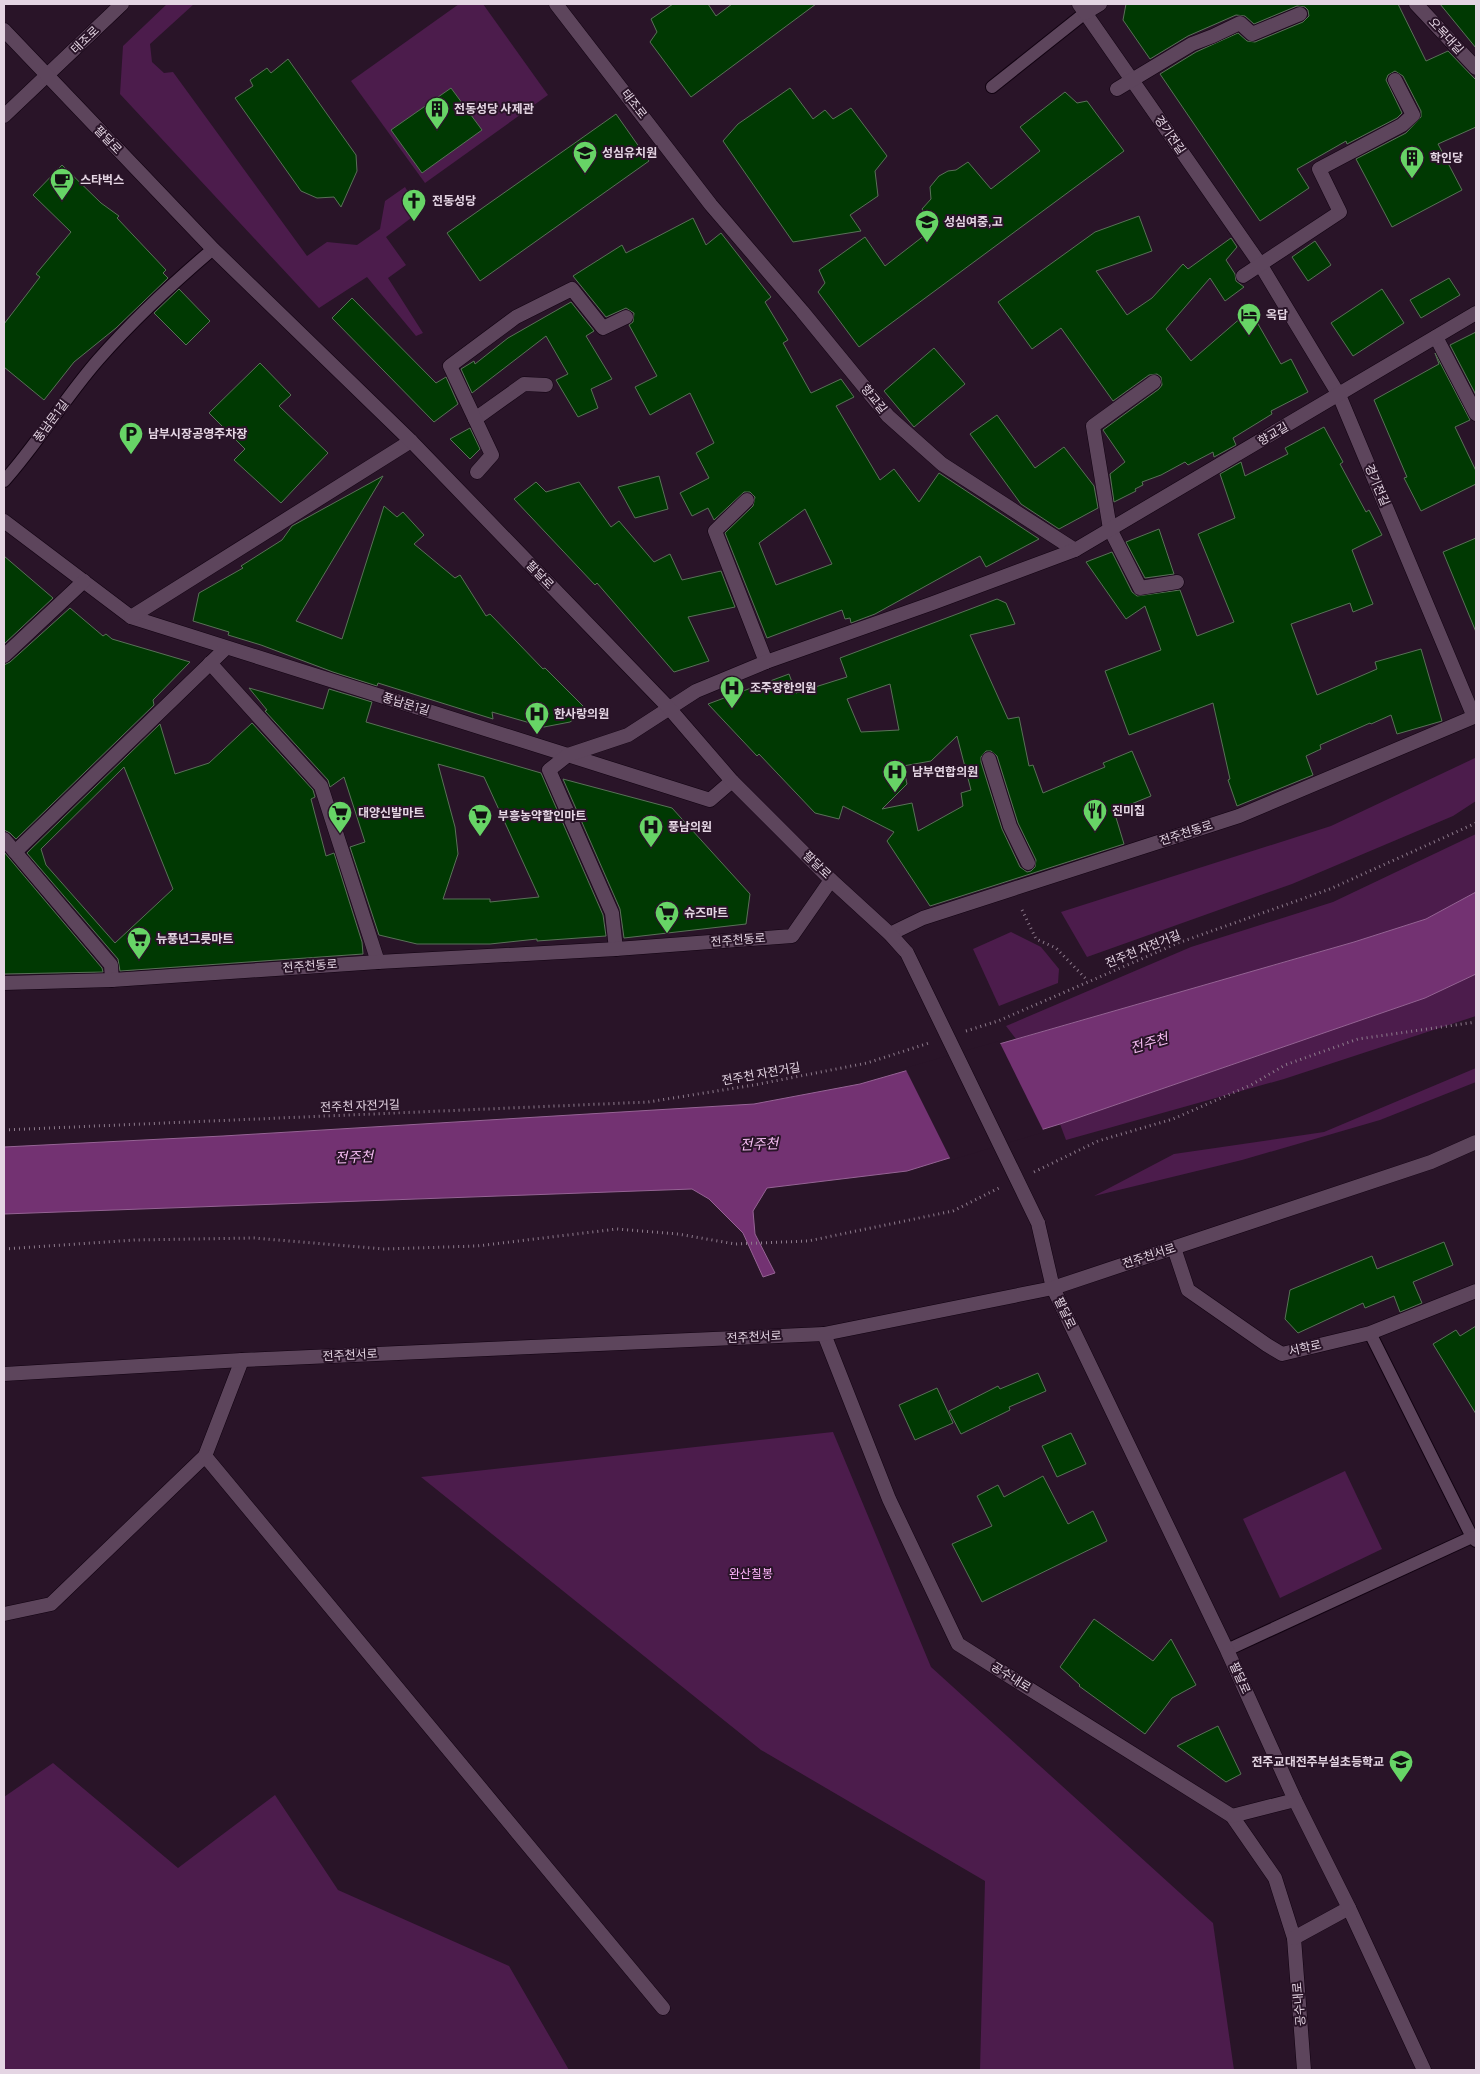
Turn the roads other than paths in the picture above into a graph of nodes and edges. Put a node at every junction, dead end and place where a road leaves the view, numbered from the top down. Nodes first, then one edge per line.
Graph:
1 (122, 4) edge
2 (556, 4) edge
3 (1100, 4) edge
4 (1416, 4) edge
5 (1082, 8) edge
6 (1300, 14) dead end
7 (4, 30) edge
8 (1476, 68) edge
9 (47, 76) junction
10 (1132, 79) junction
11 (1395, 80) dead end
12 (992, 87) dead end
13 (1117, 89) dead end
14 (4, 116) edge
15 (711, 205) joint
16 (213, 249) junction
17 (1260, 264) junction
18 (1242, 276) dead end
19 (1476, 313) edge
20 (626, 317) dead end
21 (1436, 337) junction
22 (1154, 382) dead end
23 (546, 385) dead end
24 (1340, 395) junction
25 (1476, 414) edge
26 (475, 419) junction
27 (412, 441) junction
28 (477, 472) dead end
29 (4, 481) edge
30 (747, 500) dead end
31 (4, 521) edge
32 (1110, 529) junction
33 (1075, 550) junction
34 (84, 581) junction
35 (1177, 582) dead end
36 (130, 617) junction
37 (226, 648) junction
38 (4, 656) edge
39 (766, 662) junction
40 (210, 663) junction
41 (669, 708) junction
42 (1475, 716) edge
43 (568, 755) junction
44 (989, 759) dead end
45 (732, 782) junction
46 (4, 839) edge
47 (15, 852) junction
48 (1028, 863) dead end
49 (831, 880) junction
50 (890, 934) junction
51 (616, 949) junction
52 (378, 962) junction
53 (112, 980) junction
54 (4, 983) edge
55 (1476, 1142) edge
56 (1174, 1248) junction
57 (1053, 1288) junction
58 (1476, 1291) edge
59 (1370, 1333) junction
60 (824, 1334) junction
61 (242, 1360) junction
62 (4, 1374) edge
63 (205, 1456) junction
64 (1474, 1539) edge
65 (4, 1614) edge
66 (1227, 1650) junction
67 (1296, 1800) junction
68 (1232, 1816) junction
69 (1350, 1908) junction
70 (1294, 1938) junction
71 (663, 2008) dead end
72 (1304, 2070) edge
73 (1424, 2070) edge

1 - 9 street, 태조로
2 - 15 street, 태조로
3 - 5 street
4 - 8 street, 오목대길
5 - 10 street, 경기전길
5 - 12 lane
6 - 10 street
7 - 9 street, 팔달로
9 - 14 street, 태조로
9 - 16 street, 팔달로
10 - 13 street
10 - 17 street, 경기전길
11 - 17 street
15 - 33 street, 향교길
16 - 27 street, 팔달로
16 - 29 lane, 풍남문1길
17 - 18 street
17 - 24 street, 경기전길
19 - 21 street, 향교길
20 - 26 street
21 - 24 street, 향교길
21 - 25 street
22 - 32 street
23 - 26 street
24 - 32 street, 향교길
24 - 42 street, 경기전길
26 - 28 street
27 - 36 street
27 - 41 street, 팔달로
30 - 39 street
31 - 34 street, 풍남문1길
32 - 33 street, 향교길
32 - 35 street
33 - 39 street, 향교길
34 - 36 street, 풍남문1길
34 - 38 street
36 - 37 street, 풍남문1길
37 - 40 street
37 - 43 street, 풍남문1길
39 - 41 street, 향교길
40 - 47 street
40 - 52 street
41 - 43 street
41 - 45 street, 팔달로
42 - 50 street, 전주천동로
43 - 45 street, 풍남문1길
43 - 51 street
44 - 48 street
45 - 49 street, 팔달로
46 - 47 street
47 - 53 street
49 - 50 street, 팔달로
49 - 51 street, 전주천동로
50 - 57 street, 팔달로, bridge
51 - 52 street, 전주천동로
52 - 53 street, 전주천동로
53 - 54 street, 전주천동로
55 - 56 street, 전주천서로
56 - 57 street, 전주천서로
56 - 59 street, 서학로
57 - 60 street, 전주천서로
57 - 66 street, 팔달로
58 - 59 street, 서학로
59 - 64 lane
60 - 61 street, 전주천서로
60 - 68 street, 공수내로
61 - 62 street, 전주천서로
61 - 63 street
63 - 65 street
63 - 71 street
64 - 66 lane
66 - 67 street, 팔달로
67 - 68 street
67 - 69 street, 팔달로
68 - 70 street, 공수내로
69 - 70 street
69 - 73 street, 팔달로
70 - 72 street, 공수내로

